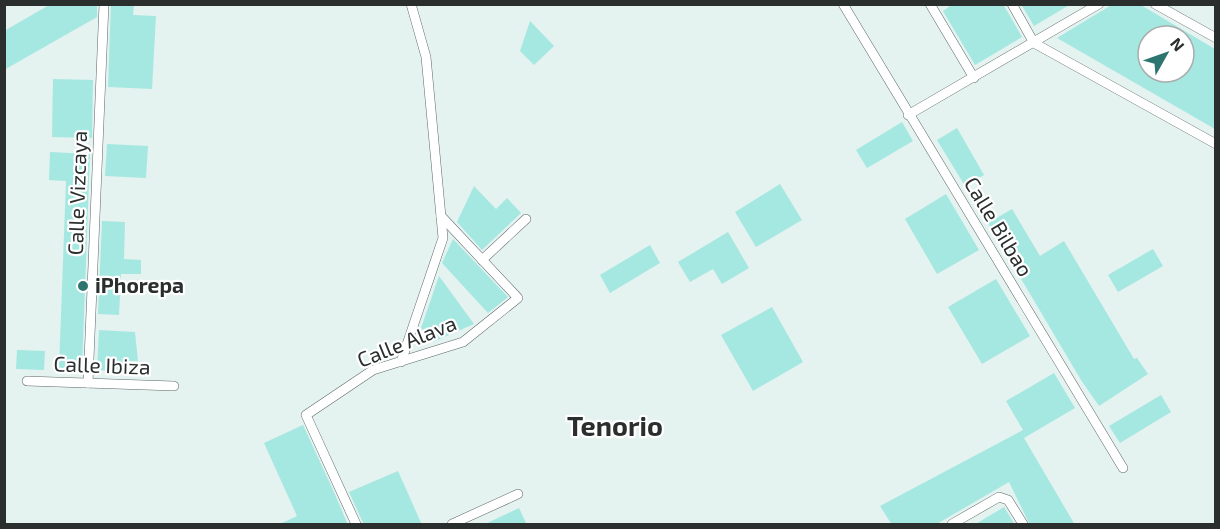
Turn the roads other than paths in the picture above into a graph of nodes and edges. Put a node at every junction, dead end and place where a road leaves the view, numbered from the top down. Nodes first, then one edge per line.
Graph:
1 (104, 4) edge
2 (411, 4) edge
3 (843, 4) edge
4 (930, 4) edge
5 (1012, 4) edge
6 (1155, 4) edge
7 (1097, 5) edge
8 (1215, 39) edge
9 (1034, 43) junction
10 (974, 78) junction
11 (908, 115) junction
12 (1215, 144) edge
13 (441, 216) junction
14 (526, 219) dead end
15 (482, 260) junction
16 (401, 362) junction
17 (27, 381) dead end
18 (88, 383) junction
19 (174, 386) dead end
20 (1123, 468) dead end
21 (518, 494) dead end
22 (356, 525) edge
23 (452, 525) edge
24 (952, 525) edge
25 (1023, 525) edge

1 - 18 street, Calle Vizcaya
2 - 13 street
3 - 11 street, Calle Bilbao
4 - 10 street
5 - 9 street
6 - 8 street
7 - 9 street
9 - 10 street
9 - 12 street
10 - 11 street
11 - 20 street, Calle Bilbao
13 - 15 street
13 - 16 street
14 - 15 street
15 - 16 street, Calle Alava
16 - 22 street, Calle Alava
17 - 18 street, Calle Ibiza
18 - 19 street, Calle Ibiza
21 - 23 street
24 - 25 street

